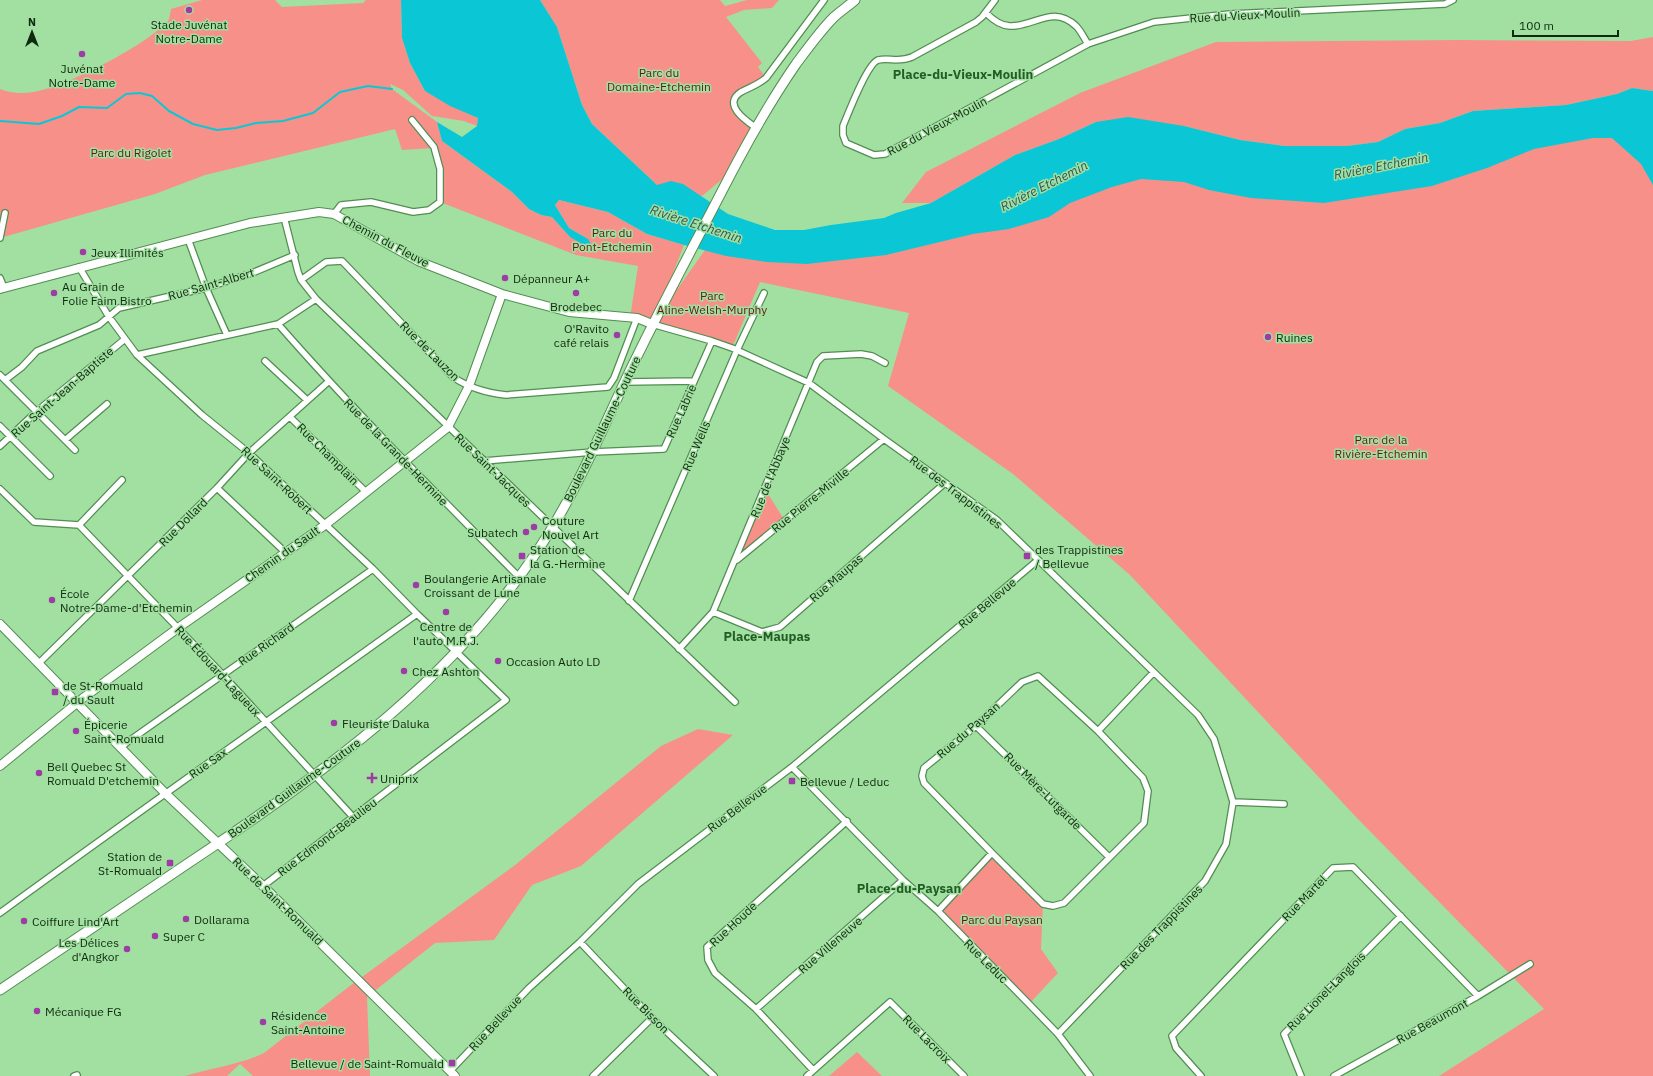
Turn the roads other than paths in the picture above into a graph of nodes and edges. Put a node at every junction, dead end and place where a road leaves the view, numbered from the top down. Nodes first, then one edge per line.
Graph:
1 (824, 0) edge
2 (855, 0) edge
3 (995, 0) edge
4 (1453, 0) edge
5 (986, 13) junction
6 (1088, 44) junction
7 (412, 120) dead end
8 (755, 127) junction
9 (5, 213) dead end
10 (334, 214) junction
11 (284, 217) junction
12 (0, 238) edge
13 (188, 239) junction
14 (295, 255) junction
15 (80, 267) junction
16 (0, 278) edge
17 (301, 280) junction
18 (2, 288) edge
19 (206, 288) junction
20 (764, 293) dead end
21 (502, 294) junction
22 (316, 299) junction
23 (109, 317) junction
24 (638, 318) junction
25 (278, 324) junction
26 (652, 324) junction
27 (227, 335) junction
28 (125, 339) junction
29 (712, 340) junction
30 (737, 350) junction
31 (137, 355) junction
32 (265, 361) dead end
33 (885, 363) dead end
34 (0, 375) edge
35 (5, 380) junction
36 (694, 381) junction
37 (328, 382) junction
38 (625, 382) junction
39 (809, 383) junction
40 (469, 386) junction
41 (307, 400) junction
42 (107, 404) dead end
43 (36, 412) junction
44 (290, 417) junction
45 (0, 426) edge
46 (448, 427) junction
47 (11, 436) junction
48 (884, 439) junction
49 (65, 440) junction
50 (0, 446) edge
51 (75, 450) dead end
52 (593, 452) junction
53 (249, 453) junction
54 (484, 461) junction
55 (404, 462) junction
56 (50, 476) dead end
57 (122, 480) dead end
58 (945, 483) junction
59 (217, 488) junction
60 (0, 489) edge
61 (366, 492) junction
62 (79, 525) junction
63 (325, 525) junction
64 (552, 527) junction
65 (285, 552) junction
66 (1038, 560) junction
67 (736, 561) junction
68 (373, 569) junction
69 (129, 575) junction
70 (519, 577) junction
71 (629, 601) junction
72 (714, 612) junction
73 (417, 614) junction
74 (0, 624) edge
75 (178, 628) junction
76 (679, 649) junction
77 (457, 651) junction
78 (38, 664) junction
79 (1154, 674) junction
80 (223, 675) junction
81 (506, 700) joint
82 (735, 702) dead end
83 (76, 703) junction
84 (267, 722) junction
85 (976, 726) junction
86 (1098, 731) junction
87 (121, 748) junction
88 (0, 766) edge
89 (792, 767) junction
90 (315, 776) junction
91 (165, 793) junction
92 (1233, 802) junction
93 (1284, 804) dead end
94 (354, 817) junction
95 (847, 821) junction
96 (219, 843) junction
97 (992, 852) junction
98 (1109, 857) junction
99 (903, 880) junction
100 (263, 886) junction
101 (938, 911) junction
102 (0, 913) edge
103 (1401, 916) junction
104 (580, 942) junction
105 (1530, 964) dead end
106 (0, 990) edge
107 (1478, 996) junction
108 (756, 1010) junction
109 (652, 1018) junction
110 (1058, 1034) junction
111 (813, 1070) junction
112 (453, 1073) edge
113 (593, 1076) edge
114 (714, 1076) edge
115 (807, 1076) edge
116 (964, 1076) edge
117 (1090, 1076) edge
118 (1201, 1076) edge
119 (1301, 1076) edge
120 (1334, 1076) edge

1 - 8 street
2 - 8 main road, Boulevard Guillaume-Couture
3 - 5 street, Rue du Vieux-Moulin
4 - 6 street, Rue du Vieux-Moulin
5 - 6 street
5 - 6 street, Rue du Vieux-Moulin
7 - 10 street
8 - 26 main road, Boulevard Guillaume-Couture
9 - 12 street
10 - 11 street, Chemin du Fleuve
10 - 21 street, Chemin du Fleuve
11 - 13 street, Chemin du Fleuve
11 - 14 street, Rue Saint-Jacques
13 - 15 street, Chemin du Fleuve
13 - 19 street
14 - 17 street, Rue Saint-Jacques
14 - 19 street, Rue Saint-Albert
15 - 18 street, Chemin du Fleuve
15 - 23 street, Rue Saint-Robert
16 - 18 street
17 - 22 street, Rue Saint-Jacques
17 - 40 street, Rue de Lauzon
19 - 23 street, Rue Saint-Albert
19 - 27 street
20 - 30 street, Rue Wells
21 - 24 street, Chemin du Fleuve
21 - 40 street, Chemin du Sault
22 - 25 street
22 - 46 street, Rue Saint-Jacques
23 - 28 street, Rue Saint-Robert
23 - 35 street, Rue Saint-Albert
24 - 26 street, Chemin du Fleuve
24 - 40 street, Rue de Lauzon
25 - 27 street
25 - 37 street, Rue de la Grande-Hermine
26 - 29 street, Rue des Trappistines
26 - 38 main road, Boulevard Guillaume-Couture
27 - 31 street
28 - 31 street, Rue Saint-Robert
28 - 43 street, Rue Saint-Jean-Baptiste
29 - 30 street, Rue des Trappistines
29 - 36 street, Rue Labrie
30 - 39 street, Rue des Trappistines
30 - 71 street, Rue Wells
31 - 53 street, Rue Saint-Robert
32 - 41 street
33 - 39 street, Rue de l'Abbaye
34 - 35 street
35 - 43 street
36 - 38 street
36 - 52 street, Rue Labrie
37 - 41 street, Rue Dollard
37 - 55 street, Rue de la Grande-Hermine
38 - 52 main road, Boulevard Guillaume-Couture
39 - 48 street, Rue des Trappistines
39 - 67 street, Rue de l'Abbaye
40 - 46 street, Chemin du Sault
41 - 44 street, Rue Dollard
42 - 49 street
43 - 47 street, Rue Saint-Jean-Baptiste
43 - 49 street
44 - 53 street, Rue Dollard
44 - 61 street, Rue Champlain
45 - 47 street
46 - 54 street, Rue Saint-Jacques
46 - 55 street, Chemin du Sault
47 - 50 street, Rue Saint-Jean-Baptiste
47 - 56 street
48 - 58 street, Rue des Trappistines
48 - 67 street, Rue Pierre-Miville
49 - 51 street
52 - 54 street, Rue Labrie
52 - 64 main road, Boulevard Guillaume-Couture
53 - 59 street, Rue Dollard
53 - 63 street, Rue Saint-Robert
54 - 64 street, Rue Saint-Jacques
55 - 61 street, Chemin du Sault
55 - 70 street, Rue de la Grande-Hermine
57 - 62 street
58 - 66 street, Rue des Trappistines
58 - 72 street, Rue Maupas
59 - 65 street
59 - 69 street, Rue Dollard
60 - 62 street
61 - 63 street, Chemin du Sault
62 - 69 street, Rue Édouard-Lagueux
63 - 65 street, Chemin du Sault
63 - 68 street, Rue Saint-Robert
64 - 70 main road, Boulevard Guillaume-Couture
64 - 71 street, Rue Saint-Jacques
65 - 75 street, Chemin du Sault
66 - 79 street, Rue des Trappistines
66 - 89 street, Rue Bellevue
67 - 72 street, Rue de l'Abbaye
68 - 73 street, Rue Saint-Robert
68 - 80 street, Rue Richard
69 - 75 street, Rue Édouard-Lagueux
69 - 78 street, Rue Dollard
70 - 77 main road, Boulevard Guillaume-Couture
71 - 76 street, Rue Saint-Jacques
72 - 76 street, Rue de l'Abbaye
73 - 77 street, Rue Saint-Robert
73 - 84 street, Rue Sax
74 - 78 street, Rue de Saint-Romuald
75 - 80 street, Rue Édouard-Lagueux
75 - 83 street, Chemin du Sault
76 - 82 street, Rue Saint-Jacques
77 - 81 street, Rue Saint-Robert
77 - 90 main road, Boulevard Guillaume-Couture
78 - 83 street, Rue de Saint-Romuald
79 - 86 street
79 - 92 street, Rue des Trappistines
80 - 84 street, Rue Édouard-Lagueux
80 - 87 street, Rue Richard
81 - 94 street, Rue Edmond-Beaulieu
83 - 87 street, Rue de Saint-Romuald
83 - 88 street, Chemin du Sault
84 - 90 street, Rue Édouard-Lagueux
84 - 91 street, Rue Sax
85 - 86 street, Rue du Paysan
85 - 97 street, Rue du Paysan
85 - 98 street, Rue Mère-Lutgarde
86 - 98 street, Rue du Paysan
87 - 91 street, Rue de Saint-Romuald
89 - 95 street, Rue Leduc
89 - 104 street, Rue Bellevue
90 - 94 street, Rue Édouard-Lagueux
90 - 96 main road, Boulevard Guillaume-Couture
91 - 96 street, Rue de Saint-Romuald
91 - 102 street, Rue Sax
92 - 93 street
92 - 110 street, Rue des Trappistines
94 - 100 street, Rue Edmond-Beaulieu
95 - 99 street, Rue Leduc
95 - 108 street, Rue Houde
96 - 100 street, Rue de Saint-Romuald
96 - 106 main road, Boulevard Guillaume-Couture
97 - 98 street, Rue du Paysan
97 - 101 street
99 - 101 street, Rue Leduc
99 - 108 street, Rue Villeneuve
100 - 112 street, Rue de Saint-Romuald
101 - 110 street, Rue Leduc
103 - 107 street, Rue Martel
103 - 118 street, Rue Martel
103 - 119 street, Rue Lionel-Langlois
104 - 109 street, Rue Bisson
104 - 112 street, Rue Bellevue
105 - 107 street, Rue Beaumont
107 - 120 street, Rue Beaumont
108 - 111 street, Rue Houde
109 - 113 street
109 - 114 street, Rue Bisson
110 - 117 street, Rue Leduc
111 - 115 street
111 - 116 street, Rue Lacroix

